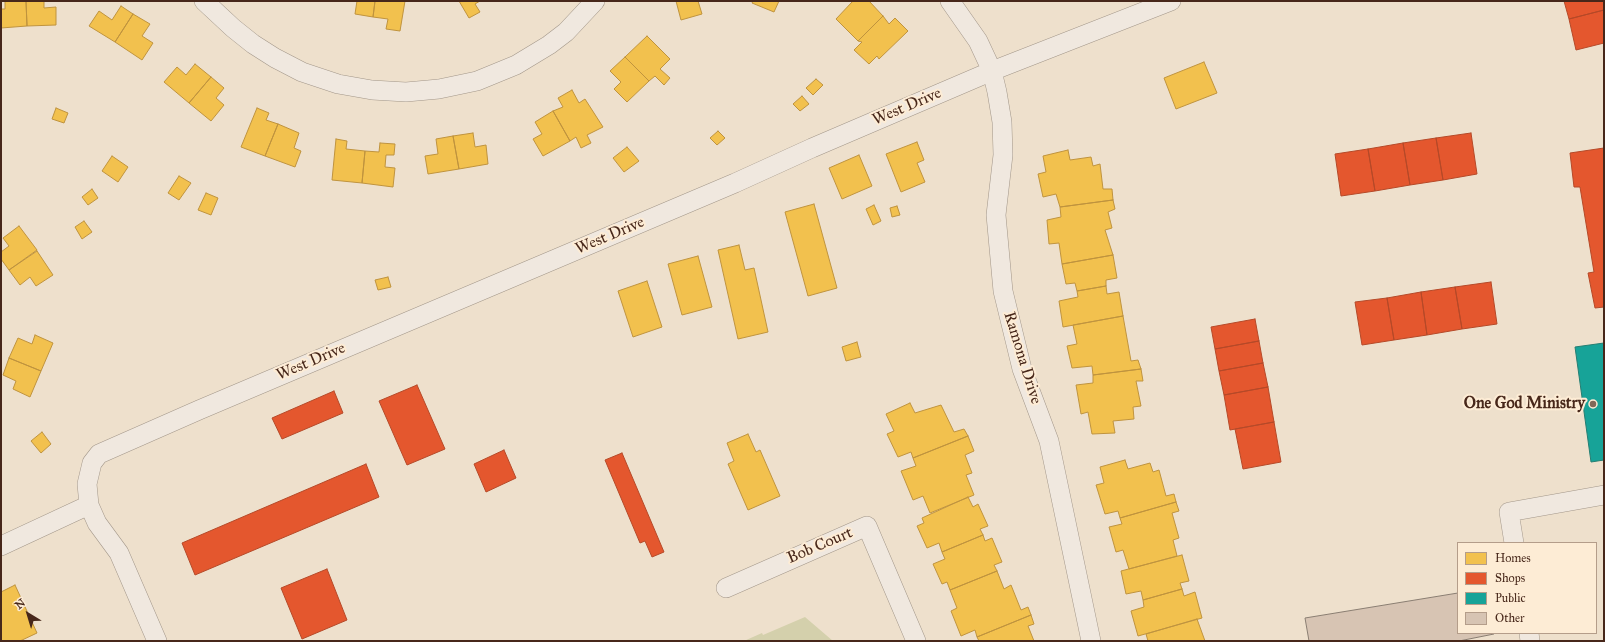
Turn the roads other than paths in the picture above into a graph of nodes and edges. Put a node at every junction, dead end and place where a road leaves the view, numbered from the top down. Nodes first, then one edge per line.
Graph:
1 (204, 1) edge
2 (595, 1) edge
3 (950, 1) edge
4 (1171, 1) edge
5 (992, 71) junction
6 (1604, 494) edge
7 (89, 505) junction
8 (1514, 542) edge
9 (1, 546) edge
10 (726, 588) dead end
11 (157, 641) edge
12 (916, 641) edge
13 (1092, 641) edge

1 - 2 street
3 - 5 street, Ramona Drive
4 - 5 street, West Drive
5 - 7 street, West Drive
5 - 13 street, Ramona Drive
6 - 8 street
7 - 9 street
7 - 11 street, West Drive
10 - 12 street, Bob Court

